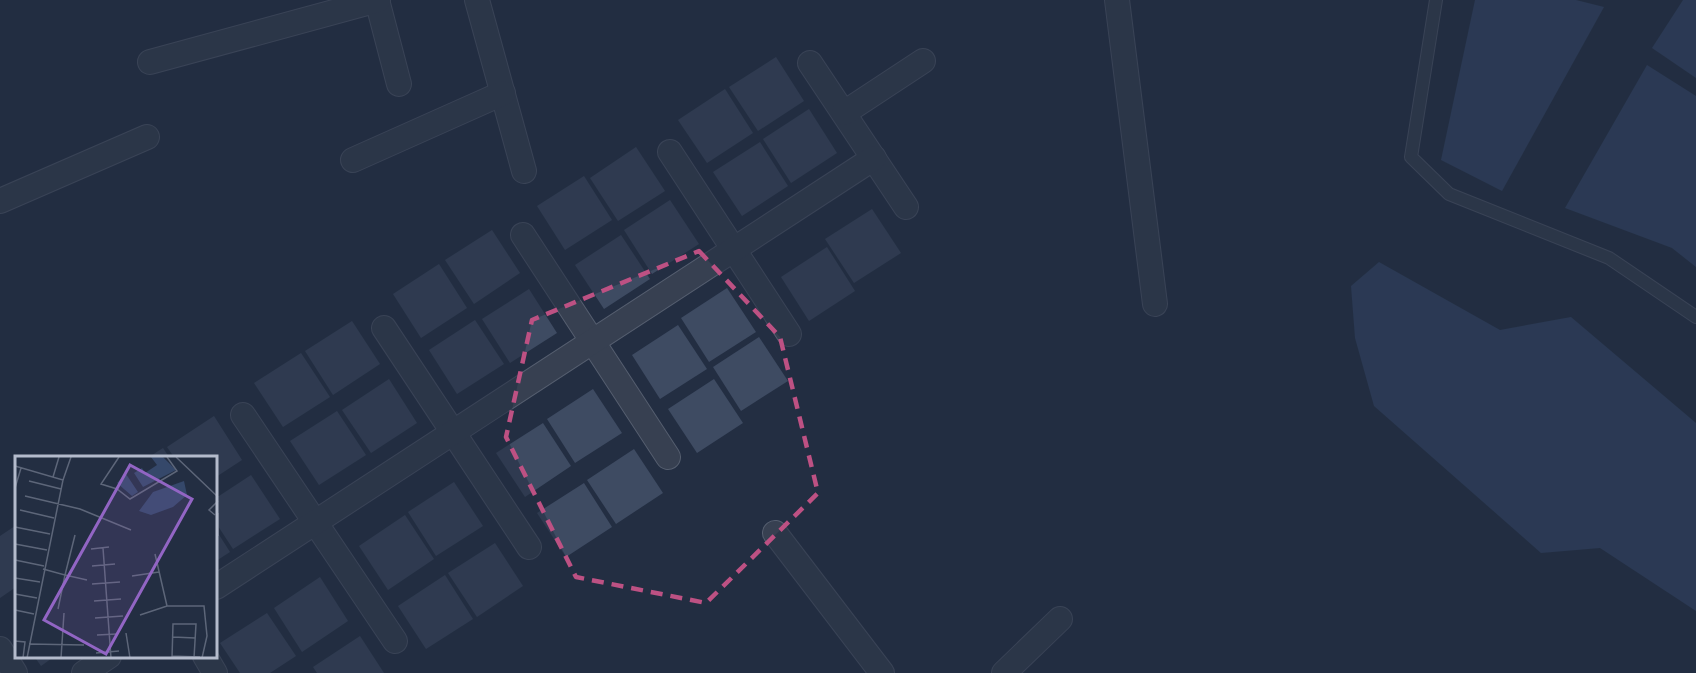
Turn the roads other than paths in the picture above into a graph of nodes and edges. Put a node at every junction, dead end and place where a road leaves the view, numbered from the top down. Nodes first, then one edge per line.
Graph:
1 (377, 0) edge
2 (477, 0) edge
3 (1117, 0) edge
4 (1436, 0) edge
5 (923, 61) dead end
6 (150, 62) dead end
7 (810, 63) dead end
8 (399, 84) dead end
9 (503, 93) junction
10 (844, 113) junction
11 (147, 137) dead end
12 (670, 152) dead end
13 (874, 158) junction
14 (354, 160) dead end
15 (524, 171) dead end
16 (0, 201) edge
17 (906, 207) dead end
18 (523, 235) dead end
19 (734, 249) junction
20 (1155, 304) dead end
21 (1696, 317) edge
22 (384, 328) dead end
23 (789, 334) dead end
24 (593, 341) junction
25 (243, 415) dead end
26 (453, 432) junction
27 (668, 457) dead end
28 (315, 522) junction
29 (775, 533) dead end
30 (529, 547) dead end
31 (218, 586) edge
32 (1060, 619) dead end
33 (395, 641) dead end
34 (0, 649) edge
35 (107, 658) edge
36 (206, 658) edge
37 (15, 673) edge
38 (84, 673) edge
39 (215, 673) edge
40 (882, 673) edge
41 (1004, 673) edge

1 - 6 street
1 - 8 street
2 - 9 street
3 - 20 street
4 - 21 lane
5 - 10 street
7 - 10 street
9 - 14 street
9 - 15 street
10 - 13 street
11 - 16 street
12 - 19 street
13 - 17 street
13 - 19 street
18 - 24 street
19 - 23 street
19 - 24 street
22 - 26 street
24 - 26 street
24 - 27 street
25 - 28 street
26 - 28 street
26 - 30 street
28 - 31 street
28 - 33 street
29 - 40 street
32 - 41 street
34 - 37 street
35 - 38 street
36 - 39 street

